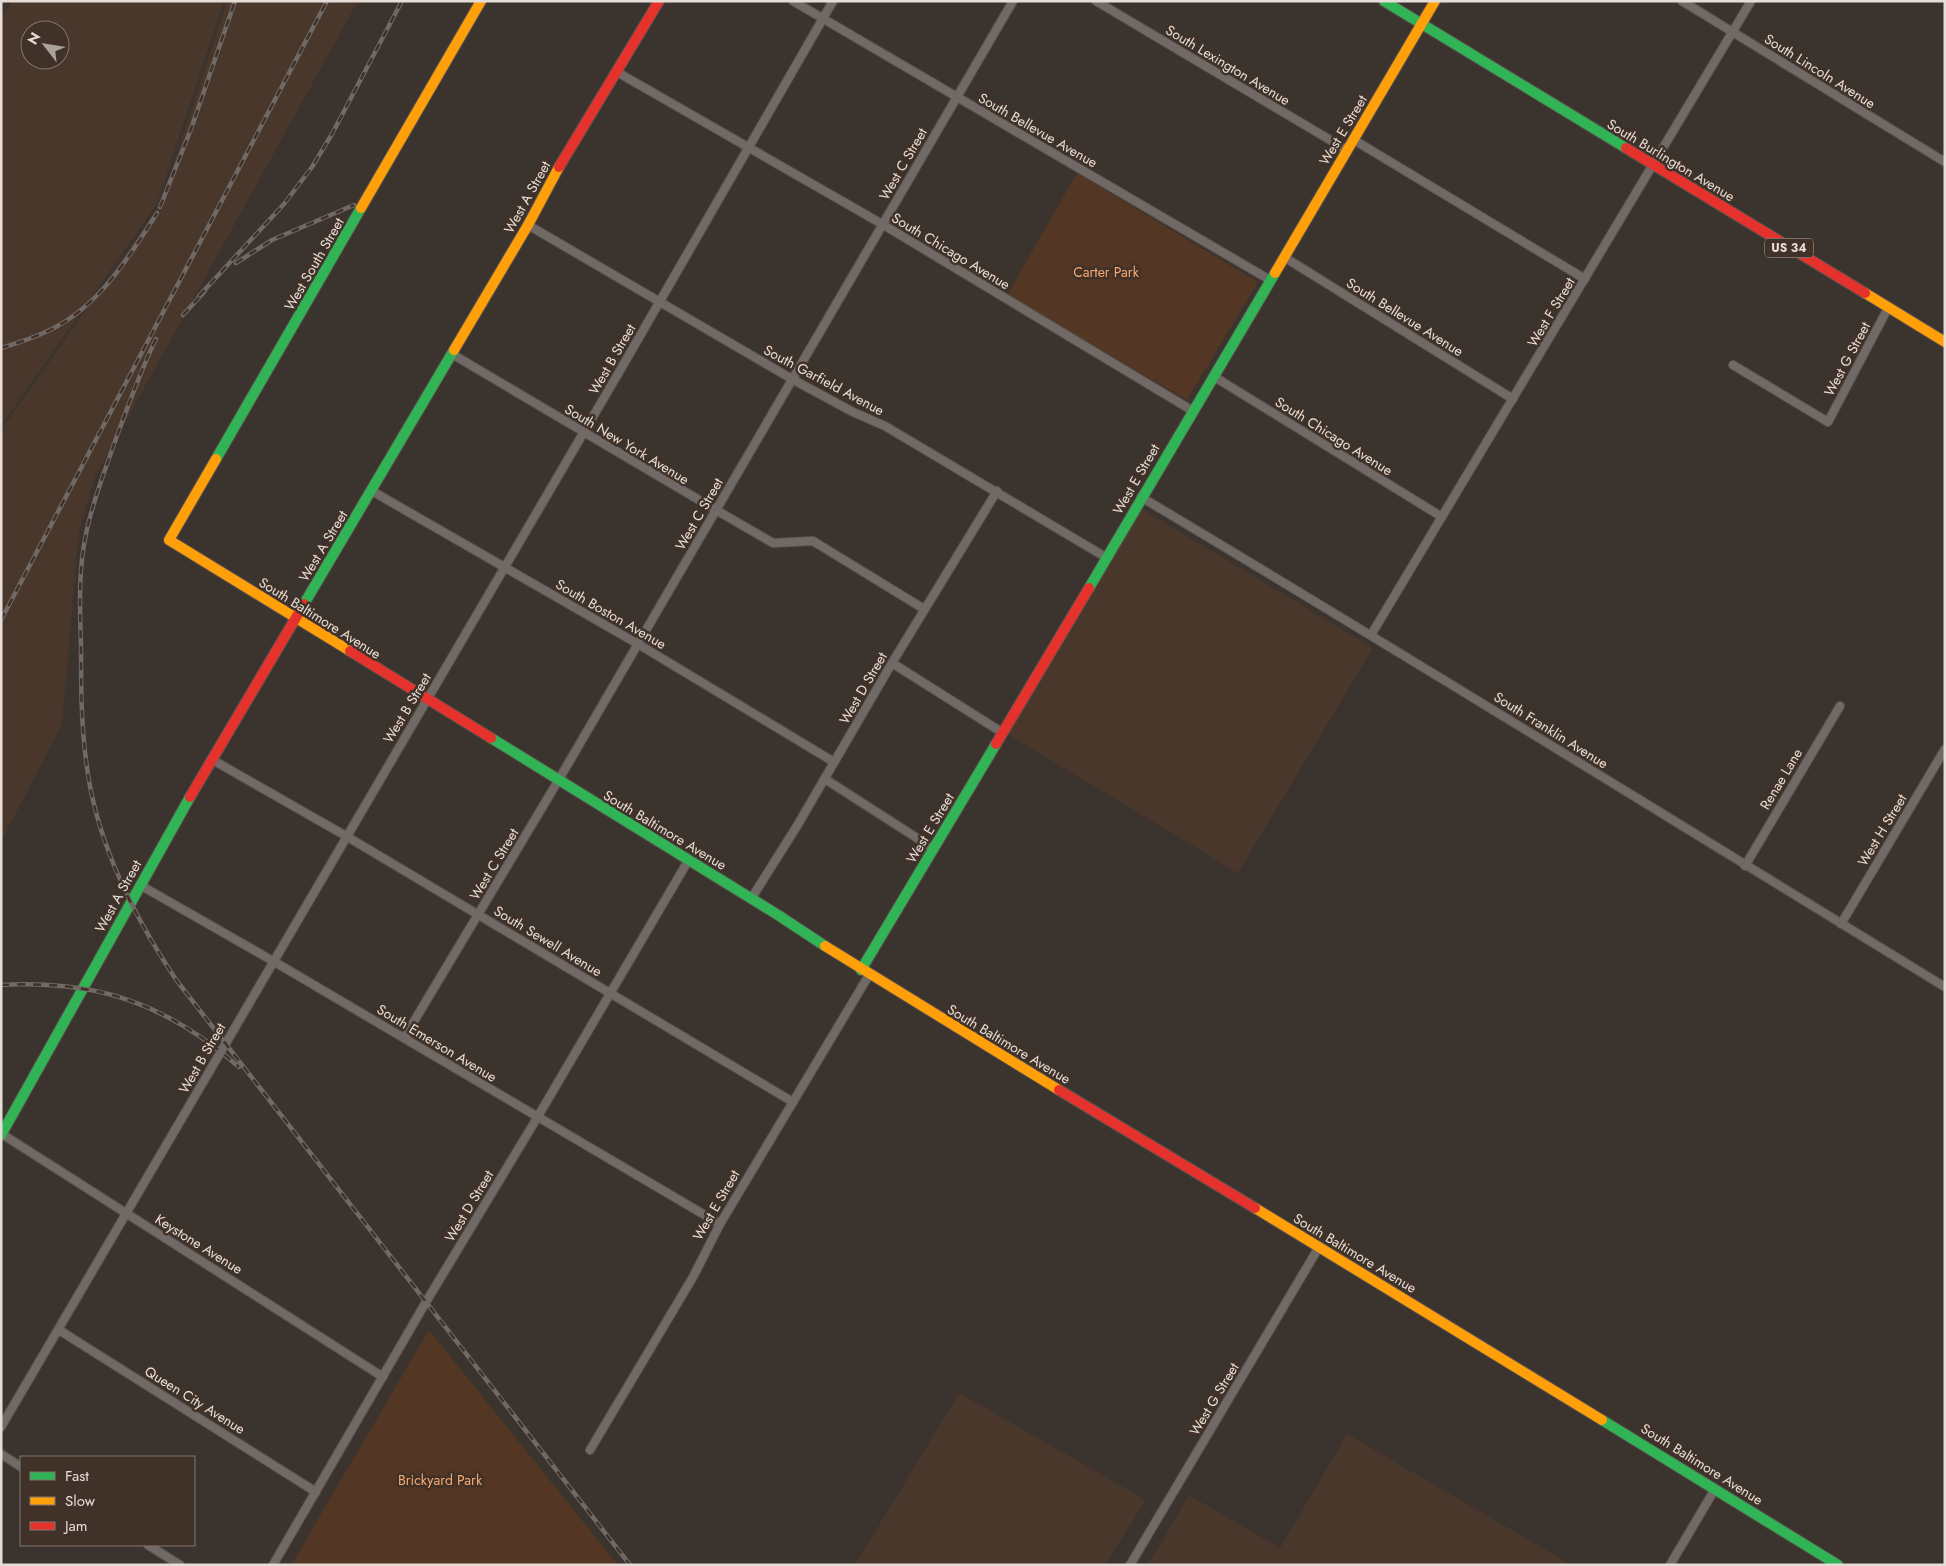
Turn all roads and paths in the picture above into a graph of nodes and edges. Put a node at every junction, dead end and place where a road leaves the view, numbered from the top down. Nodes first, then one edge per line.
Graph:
1 (481, 1) edge
2 (659, 1) edge
3 (793, 1) edge
4 (833, 1) edge
5 (1013, 1) edge
6 (1096, 1) edge
7 (1384, 1) edge
8 (1435, 1) edge
9 (1682, 1) edge
10 (1751, 1) edge
11 (823, 18) junction
12 (1422, 24) junction
13 (1734, 32) junction
14 (616, 72) junction
15 (957, 96) junction
16 (1354, 140) junction
17 (748, 147) junction
18 (1347, 150) junction
19 (1945, 162) edge
20 (1654, 166) junction
21 (882, 224) junction
22 (528, 225) junction
23 (1284, 257) junction
24 (1585, 279) junction
25 (1270, 280) junction
26 (660, 302) junction
27 (1888, 308) junction
28 (1945, 342) edge
29 (452, 354) junction
30 (1733, 365) dead end
31 (1213, 376) junction
32 (792, 379) junction
33 (1513, 399) junction
34 (1193, 411) junction
35 (584, 432) junction
36 (372, 491) junction
37 (997, 491) junction
38 (1141, 497) junction
39 (716, 510) junction
40 (1442, 517) junction
41 (169, 540) joint
42 (1107, 558) junction
43 (505, 567) junction
44 (924, 609) junction
45 (294, 618) junction
46 (1371, 635) junction
47 (638, 644) junction
48 (892, 663) junction
49 (427, 700) junction
50 (1840, 706) dead end
51 (1003, 733) junction
52 (1945, 749) edge
53 (211, 759) junction
54 (834, 762) junction
55 (824, 779) junction
56 (558, 781) junction
57 (346, 836) junction
58 (934, 849) junction
59 (688, 861) junction
60 (1744, 866) junction
61 (140, 885) junction
62 (751, 899) junction
63 (478, 914) junction
64 (1841, 924) junction
65 (273, 961) junction
66 (865, 973) junction
67 (1945, 987) edge
68 (610, 992) junction
69 (404, 1038) junction
70 (793, 1102) junction
71 (537, 1118) junction
72 (2, 1134) edge
73 (127, 1214) junction
74 (720, 1224) junction
75 (1319, 1247) junction
76 (59, 1330) junction
77 (383, 1377) junction
78 (1, 1427) edge
79 (590, 1450) dead end
80 (1, 1454) edge
81 (20, 1465) edge
82 (1715, 1489) junction
83 (316, 1492) junction
84 (150, 1546) edge
85 (180, 1565) edge
86 (273, 1565) edge
87 (1130, 1565) edge
88 (1670, 1565) edge
89 (1838, 1565) edge

1 - 41 main road, West South Street
2 - 14 main road, West A Street
3 - 11 street, South Bellevue Avenue
4 - 11 street, West B Street
5 - 15 street, West C Street
6 - 18 street, South Lexington Avenue
7 - 12 main road, South Burlington Avenue / US 34
8 - 12 main road, West E Street
9 - 13 street, South Lincoln Avenue
10 - 13 street, West F Street
11 - 15 street, South Bellevue Avenue
11 - 17 street, West B Street
12 - 16 main road, West E Street
12 - 20 main road, South Burlington Avenue / US 34
13 - 19 street, South Lincoln Avenue
13 - 20 street, West F Street
14 - 17 street, South Chicago Avenue
14 - 22 main road, West A Street
15 - 21 street, West C Street
15 - 25 street, South Bellevue Avenue
16 - 18 main road, West E Street
16 - 24 street
17 - 21 street, South Chicago Avenue
17 - 26 street, West B Street
18 - 23 main road, West E Street
20 - 24 street, West F Street
20 - 27 main road, South Burlington Avenue / US 34
21 - 32 street, West C Street
21 - 34 street, South Chicago Avenue
22 - 26 street, South Garfield Avenue
22 - 29 main road, West A Street
23 - 25 main road, West E Street
23 - 33 street, South Bellevue Avenue
24 - 33 street, West F Street
25 - 31 main road, West E Street
26 - 32 street, South Garfield Avenue
26 - 35 street, West B Street
27 - 28 main road, South Burlington Avenue / US 34
27 - 30 street, West G Street
29 - 35 street, South New York Avenue
29 - 36 main road, West A Street
31 - 34 main road, West E Street
31 - 40 street, South Chicago Avenue
32 - 37 street, South Garfield Avenue
32 - 39 street, West C Street
33 - 40 street, West F Street
34 - 38 main road, West E Street
35 - 39 street, South New York Avenue
35 - 43 street, West B Street
36 - 43 street, South Boston Avenue
36 - 45 main road, West A Street
37 - 42 street, South Garfield Avenue
37 - 44 street, West D Street
38 - 42 main road, West E Street
38 - 46 street, South Franklin Avenue
39 - 44 street, South New York Avenue
39 - 47 street, West C Street
40 - 46 street, West F Street
41 - 45 main road, South Baltimore Avenue
42 - 51 main road, West E Street
43 - 47 street, South Boston Avenue
43 - 49 street, West B Street
44 - 48 street, West D Street
45 - 49 main road, South Baltimore Avenue
45 - 53 main road, West A Street
46 - 60 street, South Franklin Avenue
47 - 54 street, South Boston Avenue
47 - 56 street, West C Street
48 - 51 street
48 - 54 street, West D Street
49 - 56 main road, South Baltimore Avenue
49 - 57 street, West B Street
50 - 60 street, Renae Lane
51 - 58 main road, West E Street
52 - 64 street, West H Street
53 - 57 street, South Sewell Avenue
53 - 61 main road, West A Street
54 - 55 street, West D Street
55 - 58 street
55 - 62 street, West D Street
56 - 59 main road, South Baltimore Avenue
56 - 63 street, West C Street
57 - 63 street, South Sewell Avenue
57 - 65 street, West B Street
58 - 66 main road, West E Street
59 - 62 main road, South Baltimore Avenue
59 - 68 street, West D Street
60 - 64 street, South Franklin Avenue
61 - 65 street, South Emerson Avenue
61 - 72 main road, West A Street
62 - 66 main road, South Baltimore Avenue
63 - 68 street, South Sewell Avenue
63 - 69 street, West C Street
64 - 67 street, South Franklin Avenue
65 - 69 street, South Emerson Avenue
65 - 73 street, West B Street
66 - 70 street, West E Street
66 - 75 main road, South Baltimore Avenue
68 - 70 street, South Sewell Avenue
68 - 71 street, West D Street
69 - 71 street, South Emerson Avenue
70 - 74 street, West E Street
71 - 74 street, South Emerson Avenue
71 - 77 street, West D Street
72 - 73 street, Keystone Avenue
73 - 76 street, West B Street
73 - 77 street, Keystone Avenue
74 - 79 street, West E Street
75 - 82 main road, South Baltimore Avenue
75 - 87 street, West G Street
76 - 78 street, West B Street
76 - 83 street, Queen City Avenue
77 - 83 street, West D Street
80 - 81 street
82 - 88 street
82 - 89 main road, South Baltimore Avenue
83 - 86 street, West D Street
84 - 85 street

